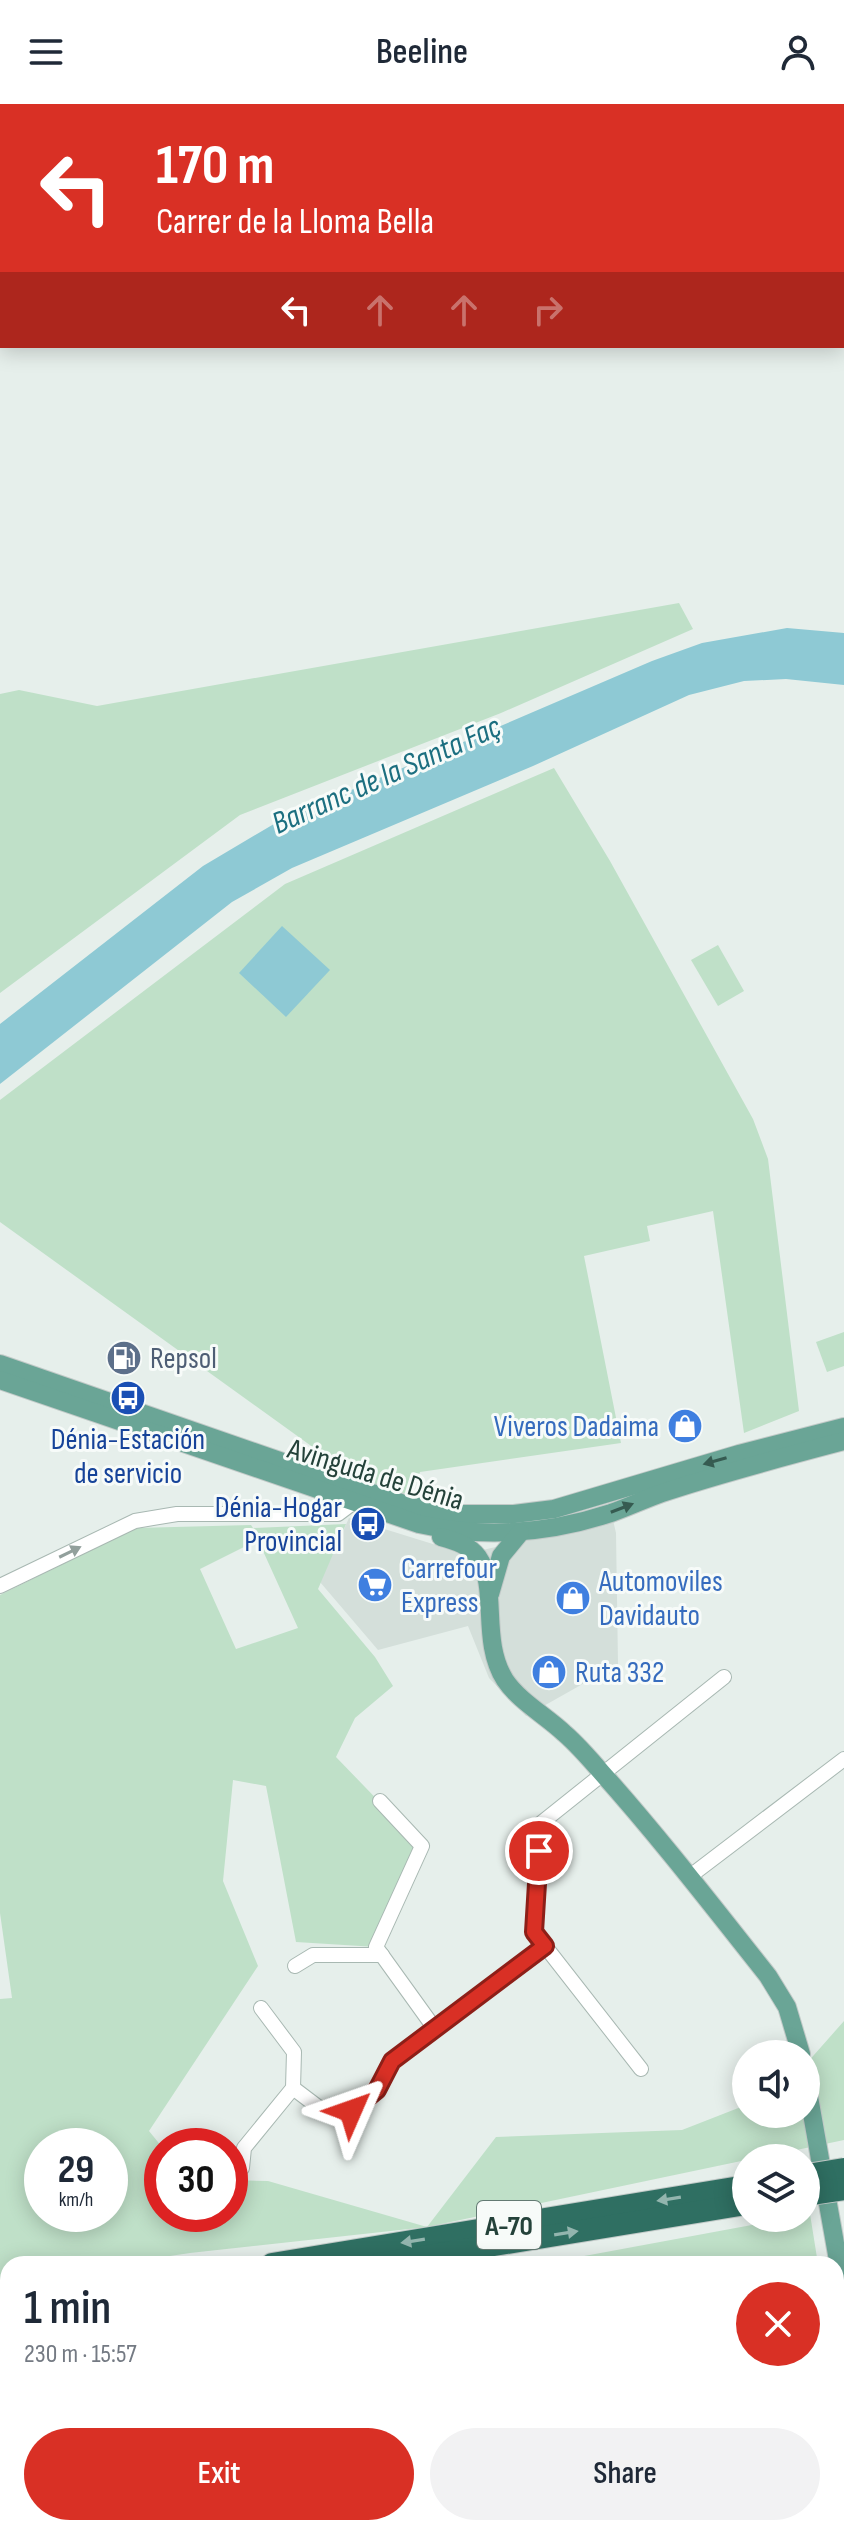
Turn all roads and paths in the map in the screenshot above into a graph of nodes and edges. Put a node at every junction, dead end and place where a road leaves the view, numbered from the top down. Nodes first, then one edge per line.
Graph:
1 (0, 1364) edge
2 (0, 1380) edge
3 (844, 1418) edge
4 (844, 1427) edge
5 (791, 1440) junction
6 (841, 1443) edge
7 (592, 1498) junction
8 (354, 1502) junction
9 (419, 1524) junction
10 (520, 1533) junction
11 (491, 1534) junction
12 (0, 1586) edge
13 (487, 1592) junction
14 (724, 1677) dead end
15 (844, 1759) edge
16 (602, 1773) junction
17 (380, 1801) dead end
18 (689, 1877) junction
19 (545, 1946) junction
20 (382, 1955) junction
21 (295, 1966) dead end
22 (261, 2008) dead end
23 (435, 2029) junction
24 (799, 2040) edge
25 (641, 2069) dead end
26 (293, 2088) junction
27 (815, 2128) edge
28 (248, 2143) edge
29 (844, 2169) edge
30 (820, 2179) edge
31 (820, 2186) edge
32 (732, 2188) edge
33 (844, 2189) edge
34 (732, 2206) edge
35 (321, 2256) edge
36 (427, 2256) edge
37 (837, 2256) edge

1 - 7 main road, Avinguda de Dénia
2 - 8 main road, Avinguda de Dénia
3 - 5 street, Avinguda de Dénia
4 - 5 main road, Avinguda de Dénia
5 -> 7 main road, Avinguda de Dénia
10 -> 6 main road, Avinguda de Dénia
7 - 11 main road
8 - 9 main road, Avinguda de Dénia
12 -> 8 street
9 - 11 main road, Avinguda de Dénia
9 - 13 main road
10 - 11 main road, Avinguda de Dénia
10 - 13 main road
11 - 13 main road
13 - 16 main road
14 - 16 street
15 - 18 street
16 - 18 main road
16 - 19 street
17 - 20 street
18 - 24 main road
19 - 23 street
19 - 25 street
20 - 21 street
20 - 23 street
22 - 26 street
23 - 26 street
26 - 28 street
27 - 37 main road
29 - 30 highway, bridge
31 - 33 highway, bridge
32 -> 35 highway, A-70
36 -> 34 highway, A-70

